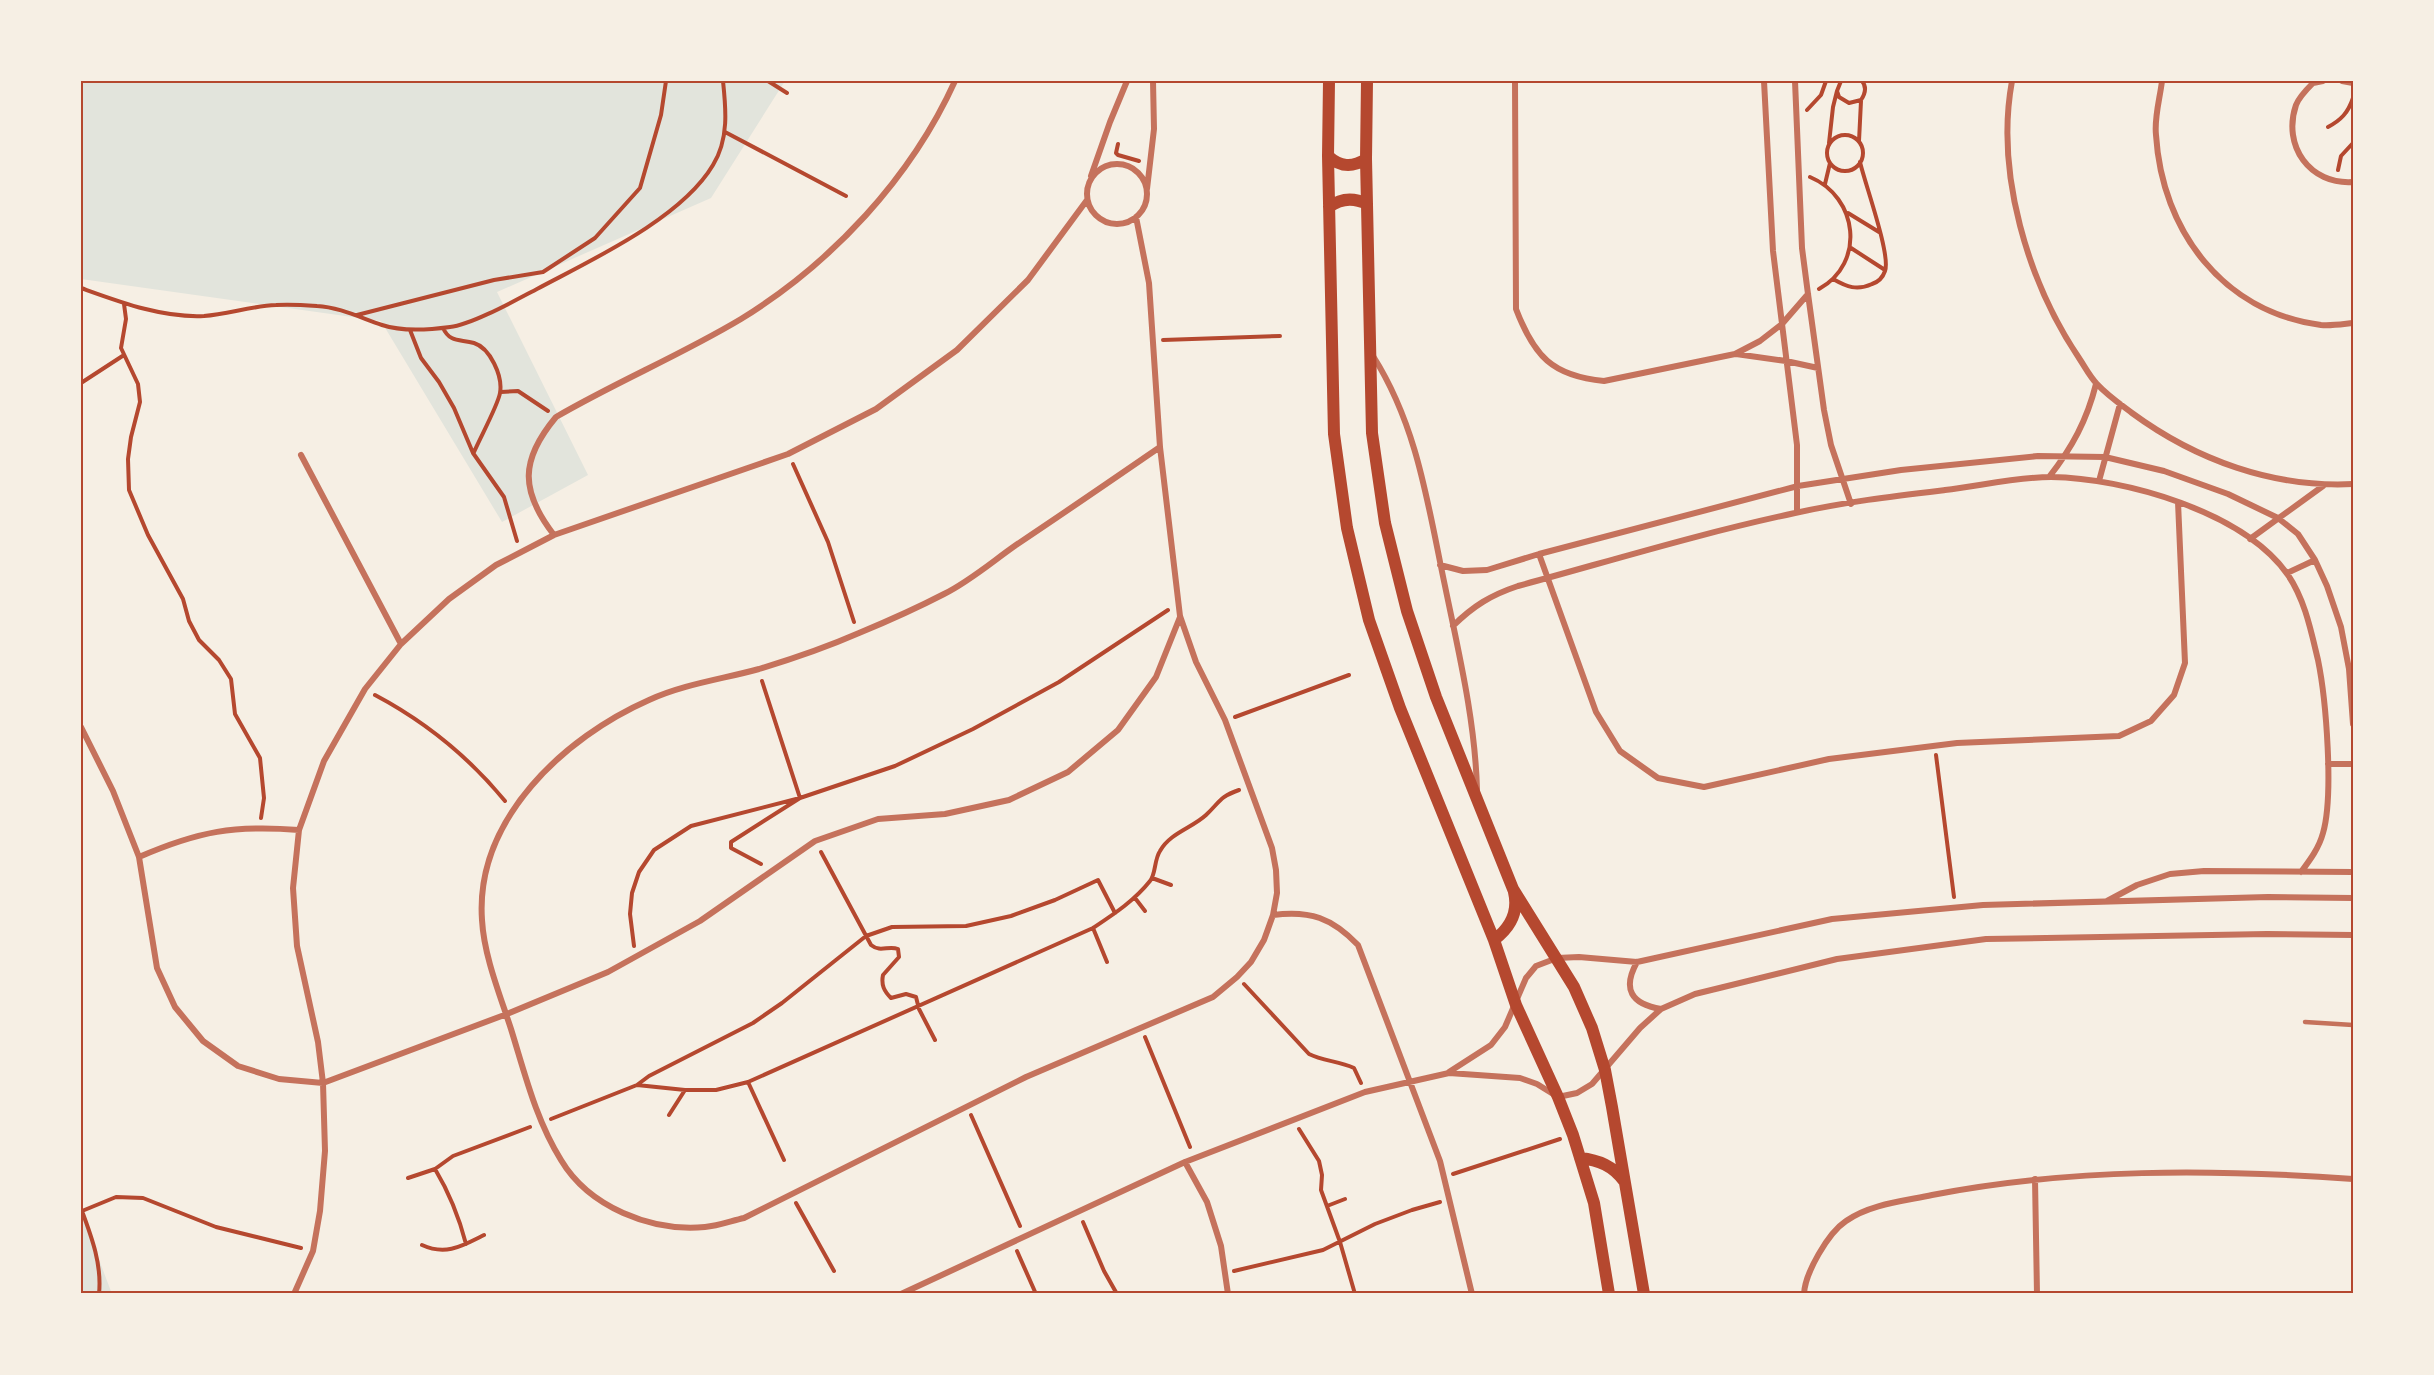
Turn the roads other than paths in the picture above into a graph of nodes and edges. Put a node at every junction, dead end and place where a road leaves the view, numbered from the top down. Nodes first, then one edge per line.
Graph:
1 (955, 81) edge
2 (1127, 81) edge
3 (1153, 81) edge
4 (1329, 81) edge
5 (1367, 81) edge
6 (1515, 81) edge
7 (1764, 81) edge
8 (1795, 81) edge
9 (2012, 81) edge
10 (2162, 81) edge
11 (2323, 81) edge
12 (2342, 81) edge
13 (2312, 82) edge
14 (2353, 83) edge
15 (1328, 156) junction
16 (1366, 159) junction
17 (1090, 181) junction
18 (2353, 182) edge
19 (1146, 189) junction
20 (1087, 200) junction
21 (1367, 204) junction
22 (1329, 207) junction
23 (1136, 217) junction
24 (1808, 294) junction
25 (2353, 323) edge
26 (1782, 324) junction
27 (1370, 352) junction
28 (1736, 354) junction
29 (1786, 361) junction
30 (1818, 368) junction
31 (2096, 384) junction
32 (2120, 404) junction
33 (1160, 447) junction
34 (301, 455) dead end
35 (2066, 455) junction
36 (2105, 458) junction
37 (2049, 477) junction
38 (1841, 479) junction
39 (2099, 481) junction
40 (2353, 484) edge
41 (1798, 486) junction
42 (2323, 486) junction
43 (2178, 502) junction
44 (1851, 504) junction
45 (1797, 512) junction
46 (2278, 518) junction
47 (554, 535) junction
48 (2250, 539) junction
49 (1539, 554) junction
50 (2315, 560) junction
51 (1440, 565) junction
52 (2287, 573) junction
53 (1547, 578) junction
54 (1180, 616) junction
55 (1453, 626) junction
56 (401, 644) junction
57 (2353, 714) edge
58 (2353, 724) edge
59 (81, 728) edge
60 (2328, 764) junction
61 (2353, 764) edge
62 (1477, 799) junction
63 (299, 830) junction
64 (139, 857) junction
65 (2301, 872) junction
66 (2353, 872) edge
67 (1513, 889) junction
68 (2353, 898) edge
69 (2106, 902) junction
70 (1273, 915) junction
71 (2353, 935) edge
72 (1494, 939) junction
73 (1557, 958) junction
74 (1637, 962) junction
75 (1516, 1005) junction
76 (1661, 1009) junction
77 (507, 1014) junction
78 (2305, 1022) dead end
79 (2353, 1025) edge
80 (1605, 1070) junction
81 (1449, 1073) junction
82 (1409, 1082) junction
83 (323, 1083) junction
84 (1558, 1097) junction
85 (1580, 1158) junction
86 (1185, 1162) junction
87 (2035, 1179) junction
88 (2353, 1179) edge
89 (1625, 1182) junction
90 (294, 1294) edge
91 (901, 1294) edge
92 (1228, 1294) edge
93 (1472, 1294) edge
94 (1609, 1294) edge
95 (1644, 1294) edge
96 (1804, 1294) edge
97 (2037, 1294) edge

1 - 47 street
2 - 17 street
3 - 19 street
4 - 15 main road
5 - 16 main road
6 - 28 street
7 - 26 street
8 - 24 street
9 - 31 street
10 - 25 street
11 - 13 street
12 - 14 street
13 - 18 street
15 - 16 main road
15 - 22 main road
16 - 21 main road
17 - 19 street
17 - 20 street
19 - 23 street
20 - 23 street
20 - 47 street
21 - 22 main road
21 - 27 main road
22 - 72 main road
23 - 33 street
24 - 26 street
24 - 30 street
26 - 28 street
26 - 29 street
27 - 51 street
27 - 62 main road
28 - 29 street
29 - 30 street
29 - 41 street
30 - 38 street
31 - 32 street
31 - 35 street
32 - 36 street
32 - 42 street
33 - 54 street
33 - 77 street
34 - 56 street
35 - 36 street
35 - 37 street
35 - 38 street
36 - 39 street
36 - 46 street
37 - 39 street
37 - 44 street
38 - 41 street
38 - 44 street
39 - 43 street
40 - 42 street
41 - 45 street
41 - 49 street
42 - 46 street
43 - 48 street
43 - 53 street
44 - 45 street
45 - 53 street
46 - 48 street
46 - 50 street
47 - 56 street
48 - 52 street
49 - 51 street
49 - 53 street
50 - 52 street
50 - 57 street
51 - 55 street
52 - 60 street
53 - 55 street
54 - 70 street
54 - 77 street
55 - 62 street
56 - 63 street
57 - 58 street
59 - 64 street
60 - 61 street
60 - 65 street
62 - 67 main road
63 - 64 street
63 - 83 street
64 - 83 street
65 - 66 street
65 - 69 street
67 - 72 main road
67 - 73 main road
68 - 69 street
69 - 74 street
70 - 77 street
70 - 82 street
71 - 76 street
72 - 75 main road
73 - 74 street
73 - 75 street
73 - 80 main road
74 - 76 street
75 - 81 street
75 - 84 main road
76 - 80 street
77 - 83 street
78 - 79 lane
80 - 84 street
80 - 89 main road
81 - 82 street
81 - 84 street
82 - 86 street
82 - 93 street
83 - 90 street
84 - 85 main road
85 - 89 main road
85 - 94 main road
86 - 91 street
86 - 92 street
87 - 88 street
87 - 96 street
87 - 97 street
89 - 95 main road

